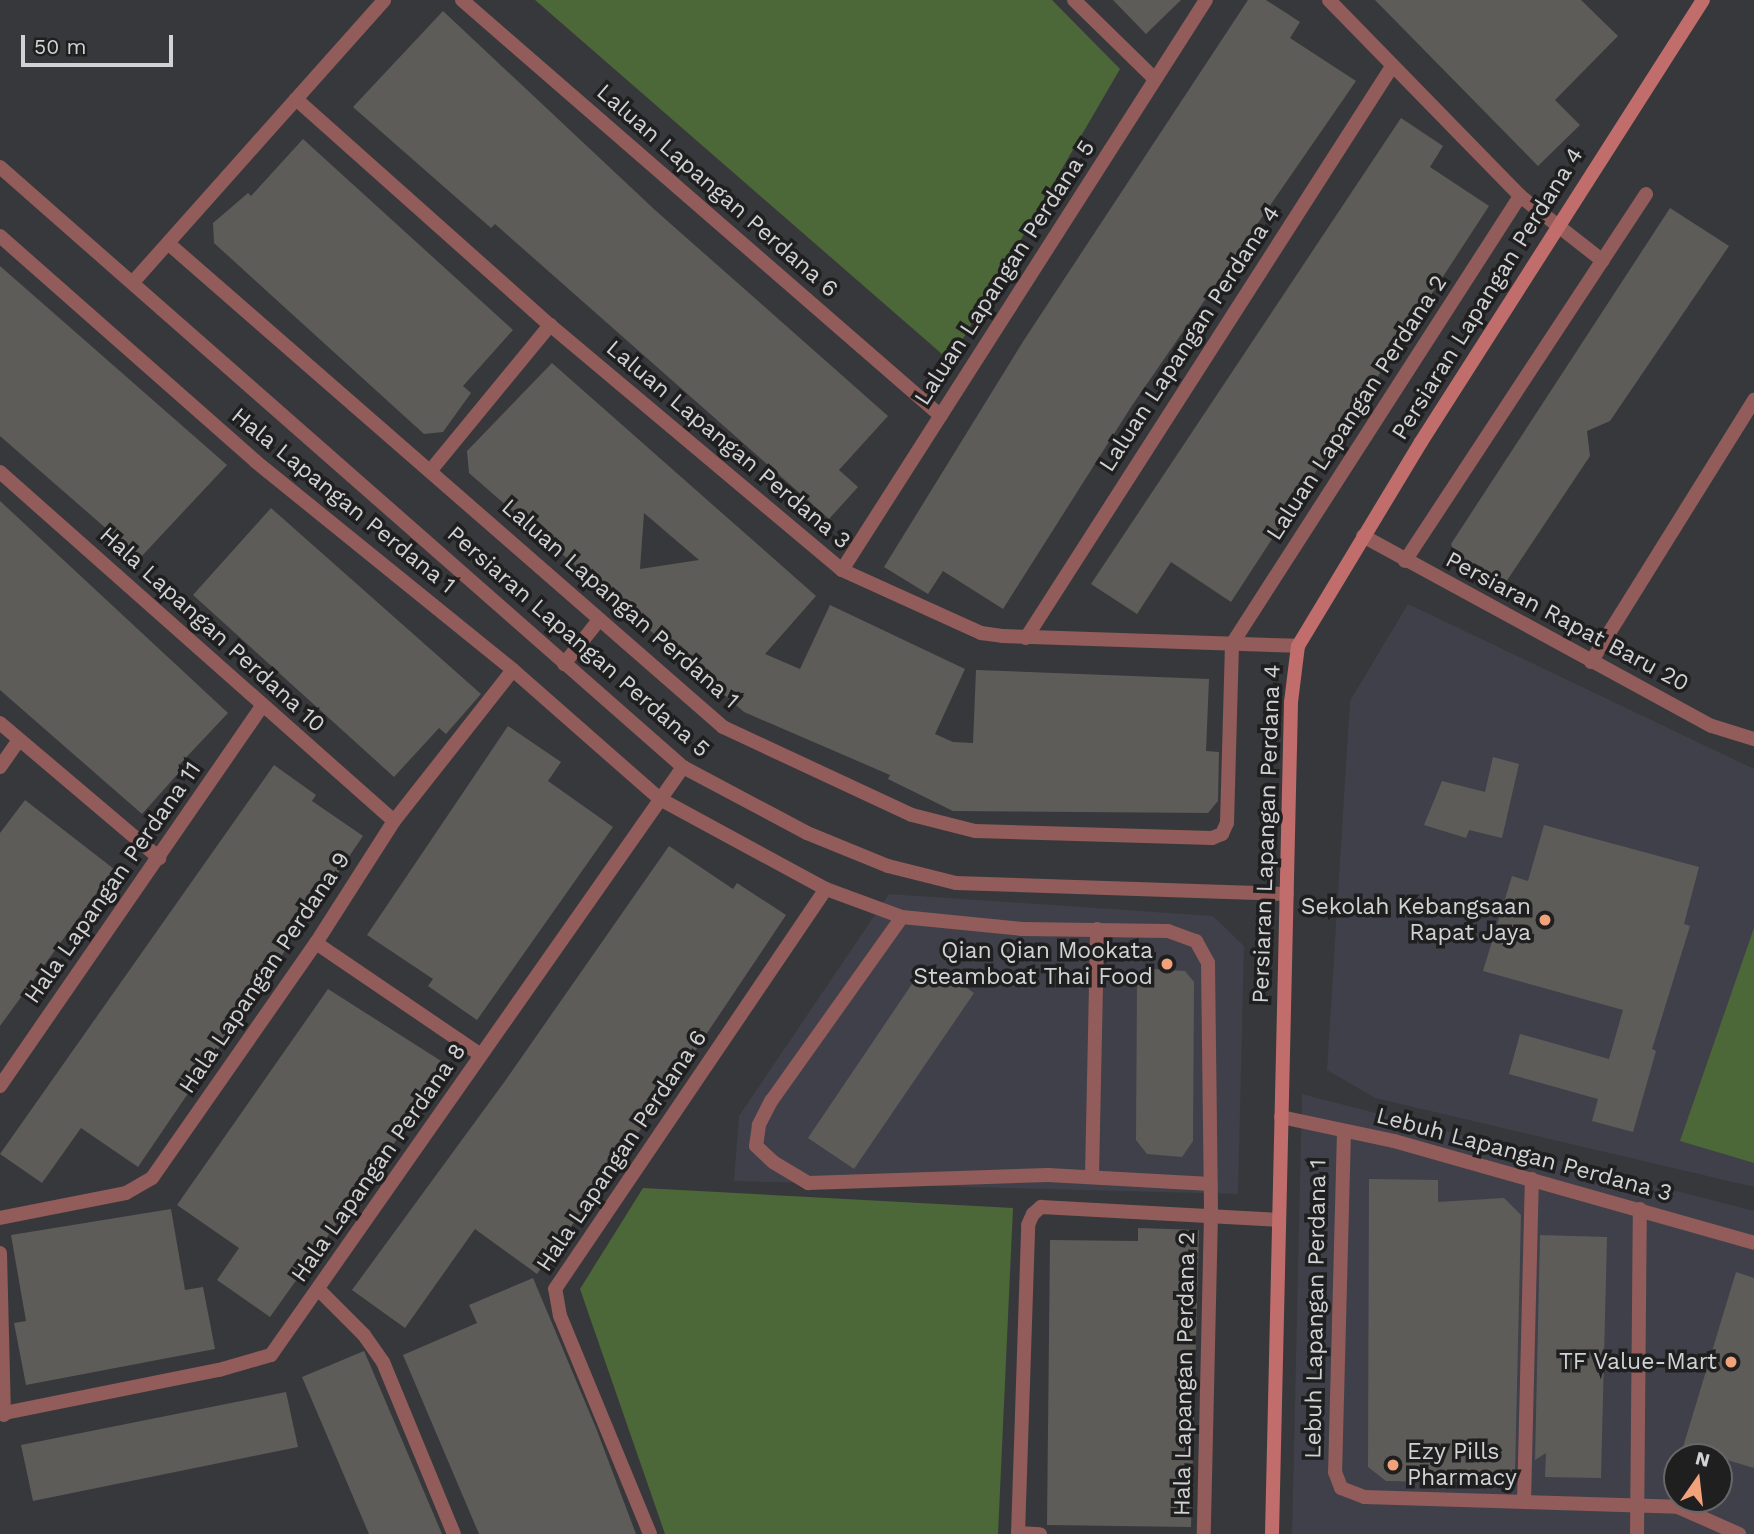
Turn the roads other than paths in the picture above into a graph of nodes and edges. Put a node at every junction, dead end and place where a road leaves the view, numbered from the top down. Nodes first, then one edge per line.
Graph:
1 (384, 0) edge
2 (462, 0) edge
3 (1074, 0) edge
4 (1206, 0) edge
5 (1329, 0) edge
6 (1703, 0) edge
7 (1393, 65) junction
8 (1155, 79) junction
9 (296, 99) junction
10 (0, 167) edge
11 (1646, 194) dead end
12 (1520, 195) junction
13 (1556, 228) junction
14 (0, 236) edge
15 (169, 244) junction
16 (1603, 261) junction
17 (134, 281) junction
18 (550, 325) junction
19 (1754, 400) edge
20 (941, 416) junction
21 (431, 470) junction
22 (0, 472) edge
23 (1363, 536) junction
24 (1405, 561) junction
25 (842, 570) junction
26 (599, 620) junction
27 (1026, 638) junction
28 (1232, 644) junction
29 (1298, 646) junction
30 (1591, 662) junction
31 (564, 664) junction
32 (513, 670) junction
33 (263, 705) junction
34 (0, 723) edge
35 (1754, 739) edge
36 (19, 740) junction
37 (0, 767) edge
38 (683, 767) junction
39 (660, 799) junction
40 (394, 821) junction
41 (159, 858) junction
42 (826, 889) junction
43 (1287, 894) junction
44 (902, 917) junction
45 (1097, 929) junction
46 (316, 943) junction
47 (481, 1055) junction
48 (0, 1086) edge
49 (1281, 1117) junction
50 (1343, 1131) junction
51 (1092, 1176) junction
52 (1532, 1179) junction
53 (1211, 1184) junction
54 (1640, 1209) junction
55 (1212, 1214) junction
56 (0, 1217) edge
57 (1279, 1220) junction
58 (1754, 1242) edge
59 (0, 1253) edge
60 (319, 1290) junction
61 (2, 1415) edge
62 (1524, 1502) junction
63 (1637, 1507) junction
64 (1018, 1533) edge
65 (454, 1534) edge
66 (650, 1534) edge
67 (1040, 1534) edge
68 (1204, 1534) edge
69 (1272, 1534) edge
70 (1637, 1534) edge
71 (1739, 1534) edge

1 - 9 street
2 - 20 street, Laluan Lapangan Perdana 6
3 - 8 street
4 - 8 street, Laluan Lapangan Perdana 5
5 - 7 street
6 - 13 street, Persiaran Lapangan Perdana 4
7 - 12 street
7 - 27 street, Laluan Lapangan Perdana 4
8 - 20 street, Laluan Lapangan Perdana 5
9 - 15 street
9 - 18 street, Laluan Lapangan Perdana 3
10 - 17 street, Persiaran Lapangan Perdana 5
11 - 16 street
12 - 13 street
12 - 28 street, Laluan Lapangan Perdana 2
13 - 16 street
13 - 23 street, Persiaran Lapangan Perdana 4
14 - 32 street, Hala Lapangan Perdana 1
15 - 17 street
15 - 21 street, Laluan Lapangan Perdana 1
16 - 24 street
17 - 31 street, Persiaran Lapangan Perdana 5
18 - 21 street
18 - 25 street, Laluan Lapangan Perdana 3
19 - 30 street
20 - 25 street, Laluan Lapangan Perdana 5
21 - 26 street, Laluan Lapangan Perdana 1
22 - 33 street, Hala Lapangan Perdana 10
23 - 24 street, Persiaran Rapat Baru 20
23 - 29 street, Persiaran Lapangan Perdana 4
24 - 30 street, Persiaran Rapat Baru 20
25 - 27 street, Laluan Lapangan Perdana 3
26 - 28 street, Laluan Lapangan Perdana 1
26 - 31 street
27 - 28 street, Laluan Lapangan Perdana 3
28 - 29 street, Laluan Lapangan Perdana 3
29 - 43 street, Persiaran Lapangan Perdana 4
30 - 35 street, Persiaran Rapat Baru 20
31 - 38 street, Persiaran Lapangan Perdana 5
32 - 39 street, Hala Lapangan Perdana 1
32 - 40 street, Hala Lapangan Perdana 9
33 - 40 street, Hala Lapangan Perdana 10
33 - 41 street, Hala Lapangan Perdana 11
34 - 36 street
36 - 37 street
36 - 41 street
38 - 39 street, Hala Lapangan Perdana 8
38 - 43 street, Persiaran Lapangan Perdana 5
39 - 42 street, Hala Lapangan Perdana 1
39 - 47 street, Hala Lapangan Perdana 8
40 - 46 street, Hala Lapangan Perdana 9
41 - 48 street, Hala Lapangan Perdana 11
42 - 44 street, Hala Lapangan Perdana 1
42 - 66 street, Hala Lapangan Perdana 6
43 - 49 street, Persiaran Lapangan Perdana 4
44 - 45 street, Hala Lapangan Perdana 1
44 - 51 street
45 - 51 street
45 - 53 street, Hala Lapangan Perdana 2
46 - 47 street
46 - 56 street, Hala Lapangan Perdana 9
47 - 60 street, Hala Lapangan Perdana 8
49 - 50 street, Lebuh Lapangan Perdana 3
49 - 57 street, Persiaran Lapangan Perdana 4
50 - 52 street, Lebuh Lapangan Perdana 3
50 - 62 street, Lebuh Lapangan Perdana 1
51 - 53 street
52 - 54 street, Lebuh Lapangan Perdana 3
52 - 62 street
53 - 55 street, Hala Lapangan Perdana 2
54 - 58 street, Lebuh Lapangan Perdana 3
54 - 63 street
55 - 57 street
55 - 64 street
55 - 68 street, Hala Lapangan Perdana 2
57 - 69 street, Persiaran Lapangan Perdana 4
59 - 61 street
60 - 61 street, Hala Lapangan Perdana 8
60 - 65 street
62 - 63 street
63 - 70 street
63 - 71 street
64 - 67 street

